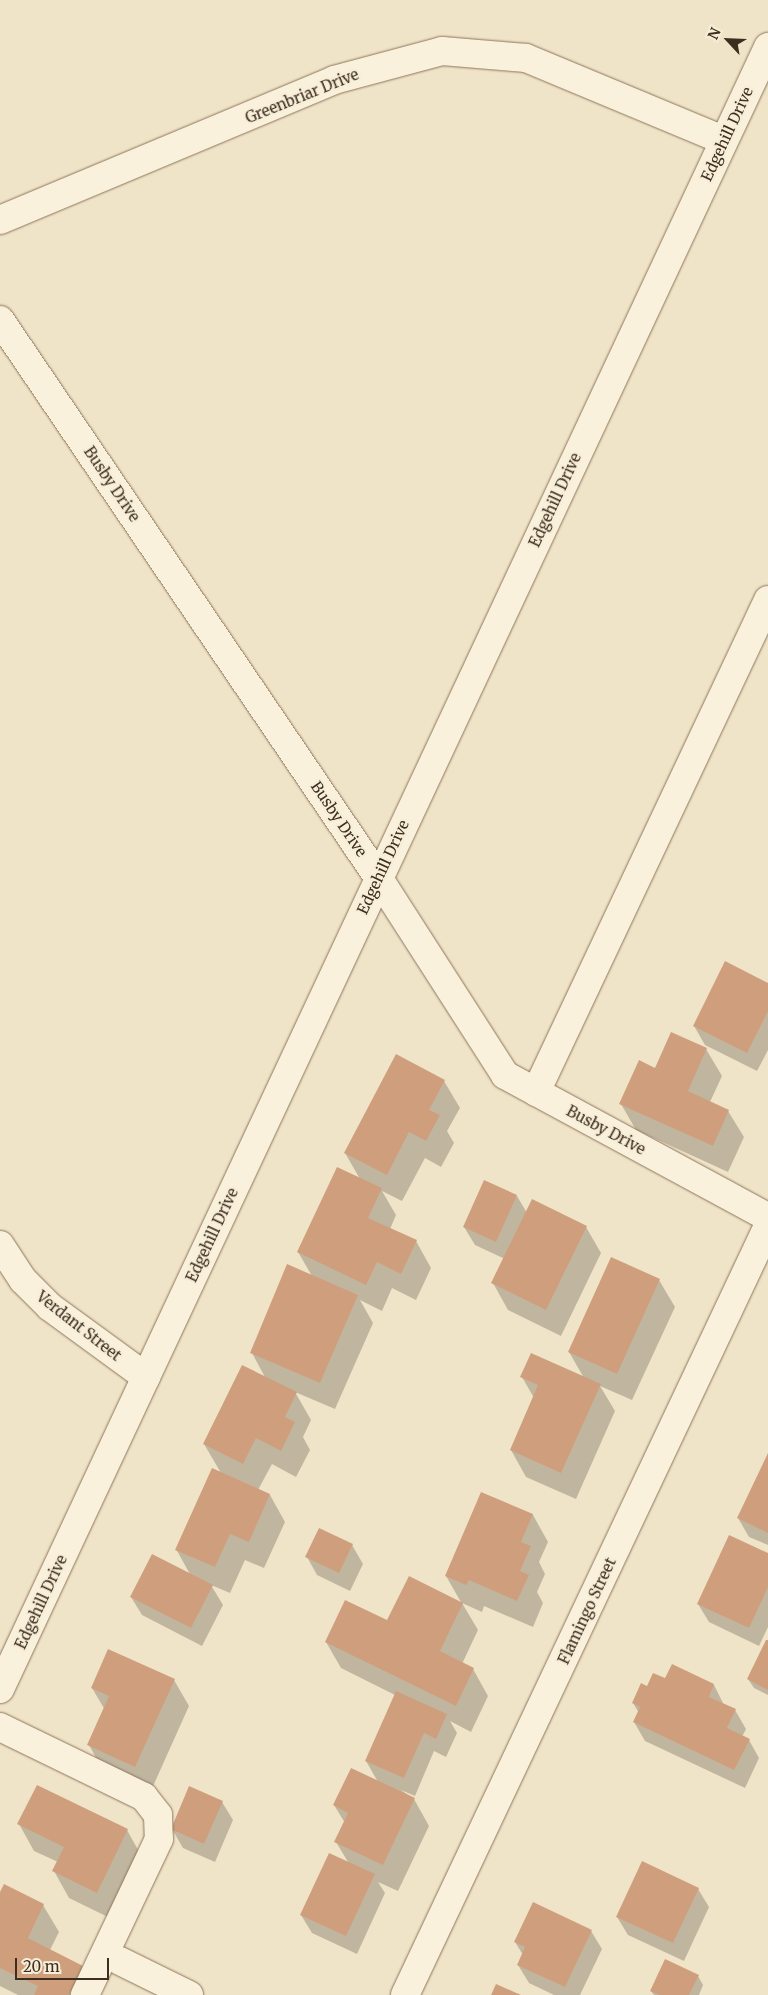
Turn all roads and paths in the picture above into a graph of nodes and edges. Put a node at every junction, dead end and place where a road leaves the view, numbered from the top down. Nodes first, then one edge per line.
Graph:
1 (768, 46) edge
2 (724, 140) junction
3 (0, 220) edge
4 (0, 320) edge
5 (768, 600) edge
6 (378, 877) junction
7 (536, 1092) junction
8 (768, 1217) edge
9 (768, 1226) edge
10 (0, 1245) edge
11 (146, 1377) junction
12 (6, 1659) edge
13 (0, 1689) edge
14 (0, 1727) edge
15 (120, 1961) dead end
16 (85, 1995) edge
17 (189, 1995) edge
18 (406, 1995) edge

1 - 2 street, Edgehill Drive
2 - 3 street, Greenbriar Drive
2 - 6 street, Edgehill Drive
4 - 6 street, Busby Drive
5 - 7 street
6 - 7 street, Busby Drive
6 - 11 street, Edgehill Drive
7 - 8 street, Busby Drive
9 - 18 street, Flamingo Street
10 - 11 street, Verdant Street
11 - 12 street, Edgehill Drive
12 - 13 street, Edgehill Drive
14 - 16 street
15 - 17 street

